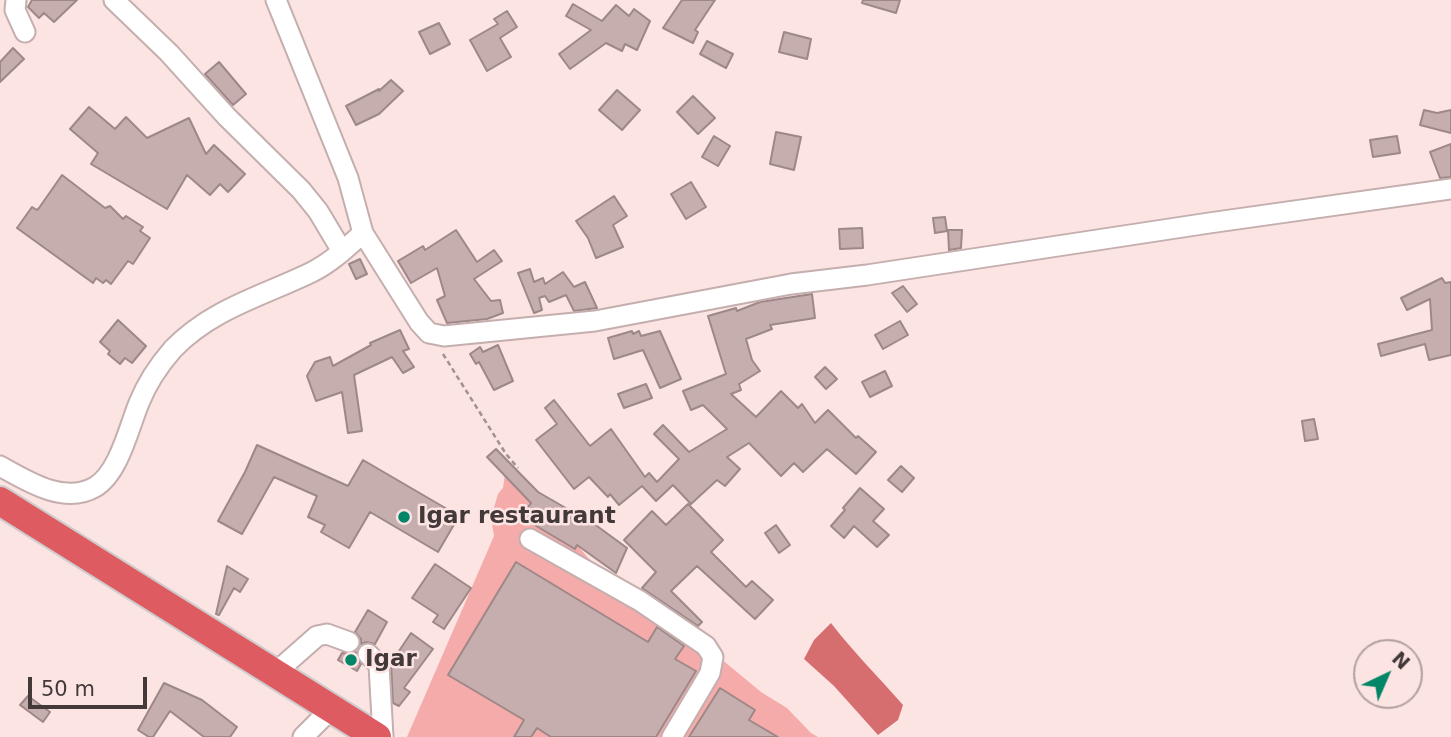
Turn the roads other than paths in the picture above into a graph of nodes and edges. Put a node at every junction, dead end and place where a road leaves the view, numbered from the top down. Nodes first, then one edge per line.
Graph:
1 (16, 0) edge
2 (114, 0) edge
3 (276, 0) edge
4 (25, 32) dead end
5 (1451, 189) edge
6 (363, 233) junction
7 (342, 251) junction
8 (0, 466) edge
9 (0, 501) edge
10 (530, 539) dead end
11 (349, 642) dead end
12 (368, 654) dead end
13 (275, 673) junction
14 (330, 710) junction
15 (303, 737) edge
16 (377, 737) edge
17 (383, 737) edge
18 (672, 737) edge

1 - 4 street
2 - 7 street
3 - 6 street
5 - 6 street
6 - 7 street
7 - 8 street
9 - 13 highway
10 - 18 street
11 - 13 street
12 - 17 street
13 - 14 highway
14 - 15 street
14 - 16 highway

